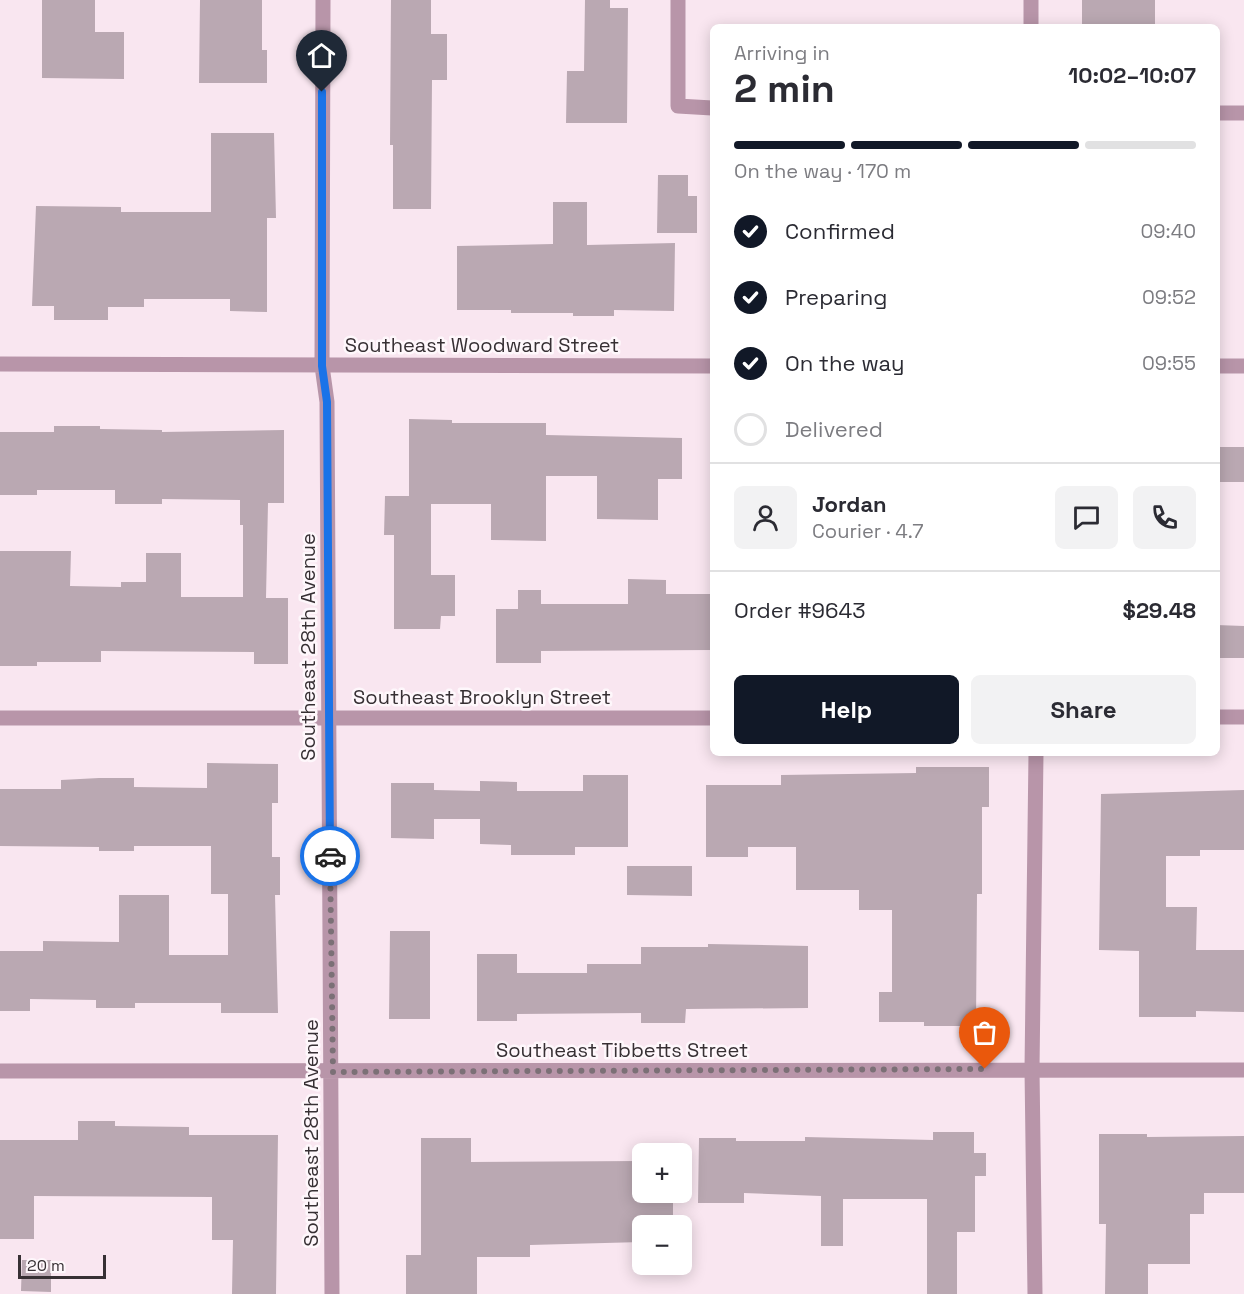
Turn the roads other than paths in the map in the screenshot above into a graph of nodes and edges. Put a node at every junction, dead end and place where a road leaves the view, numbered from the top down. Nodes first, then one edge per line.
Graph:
1 (323, 0) edge
2 (678, 0) edge
3 (1031, 0) edge
4 (1031, 24) edge
5 (710, 108) edge
6 (1220, 113) edge
7 (1244, 113) edge
8 (0, 364) edge
9 (322, 366) junction
10 (710, 366) edge
11 (1220, 366) edge
12 (1244, 366) edge
13 (1220, 717) edge
14 (1244, 717) edge
15 (0, 718) edge
16 (329, 718) junction
17 (710, 718) edge
18 (1036, 756) edge
19 (1032, 1069) junction
20 (1244, 1070) edge
21 (0, 1071) edge
22 (333, 1072) junction
23 (332, 1294) edge
24 (1035, 1294) edge

1 - 9 street, Southeast 28th Avenue
2 - 5 street
3 - 4 street
6 - 7 street
8 - 9 street, Southeast Woodward Street
9 - 10 street, Southeast Woodward Street
9 - 16 street, Southeast 28th Avenue
11 - 12 street
13 - 14 street
15 - 16 street, Southeast Brooklyn Street
16 - 17 street, Southeast Brooklyn Street
16 - 22 street, Southeast 28th Avenue
18 - 19 street
19 - 20 street, Southeast Tibbetts Street
19 - 22 street, Southeast Tibbetts Street
19 - 24 street
21 - 22 street, Southeast Tibbetts Street
22 - 23 street, Southeast 28th Avenue

